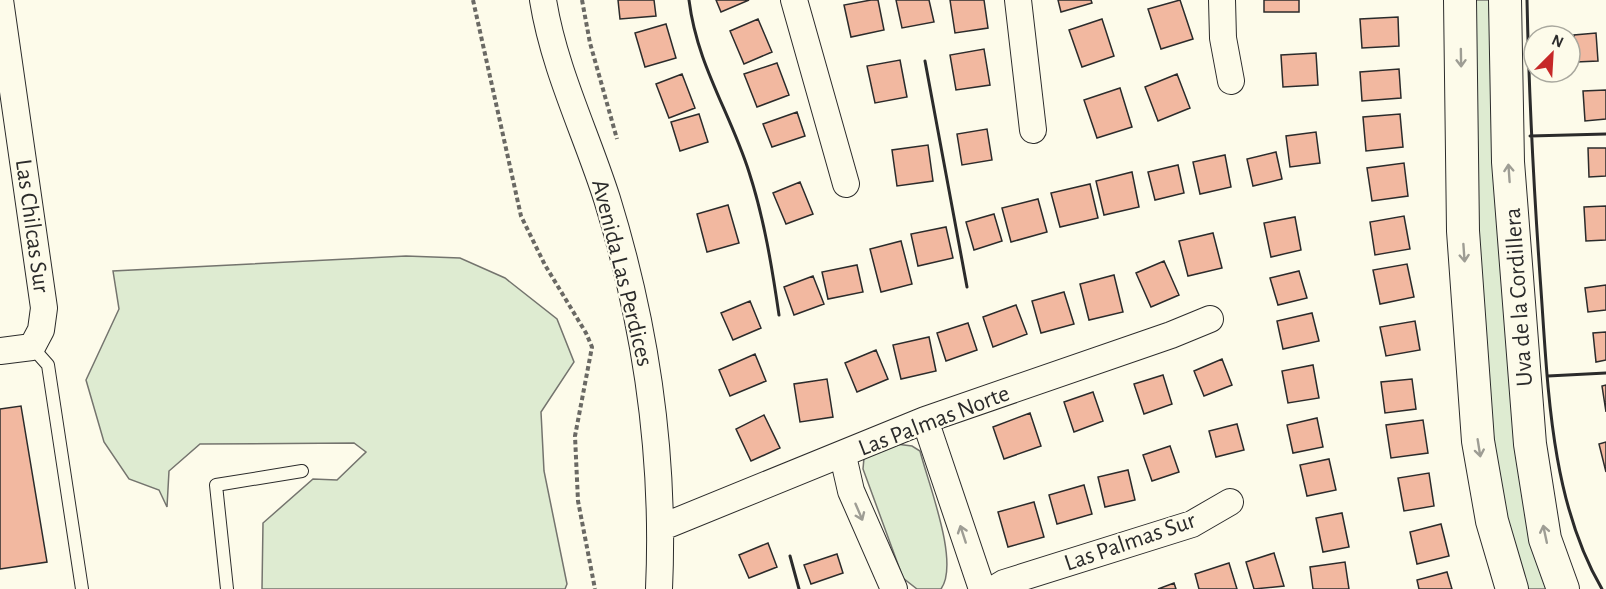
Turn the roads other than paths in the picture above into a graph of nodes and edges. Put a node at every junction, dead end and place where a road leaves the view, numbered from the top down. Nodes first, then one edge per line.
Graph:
1 (0, 0) edge
2 (543, 0) edge
3 (794, 0) edge
4 (1018, 0) edge
5 (1222, 0) edge
6 (1460, 0) edge
7 (1505, 0) edge
8 (1231, 81) dead end
9 (1033, 130) dead end
10 (846, 184) dead end
11 (1210, 319) dead end
12 (32, 346) junction
13 (0, 351) edge
14 (925, 420) junction
15 (843, 456) junction
16 (302, 471) dead end
17 (1230, 502) dead end
18 (660, 528) junction
19 (82, 589) edge
20 (228, 589) edge
21 (658, 589) edge
22 (894, 589) edge
23 (982, 589) edge
24 (994, 589) edge
25 (1512, 589) edge
26 (1563, 589) edge

1 - 12 street, Las Chilcas Sur
2 - 18 street, Avenida Las Perdices
3 - 10 street
4 - 9 street
5 - 8 street
6 -> 25 street, Uva de la Cordillera
26 -> 7 street, Uva de la Cordillera
11 - 14 street, Las Palmas Norte
12 - 13 street
12 - 19 lane
14 - 15 street, Las Palmas Norte
23 -> 14 street
15 - 18 street, Las Palmas Norte
15 -> 22 street
16 - 20 lane
17 - 24 street, Las Palmas Sur
18 - 21 street, Avenida Las Perdices

